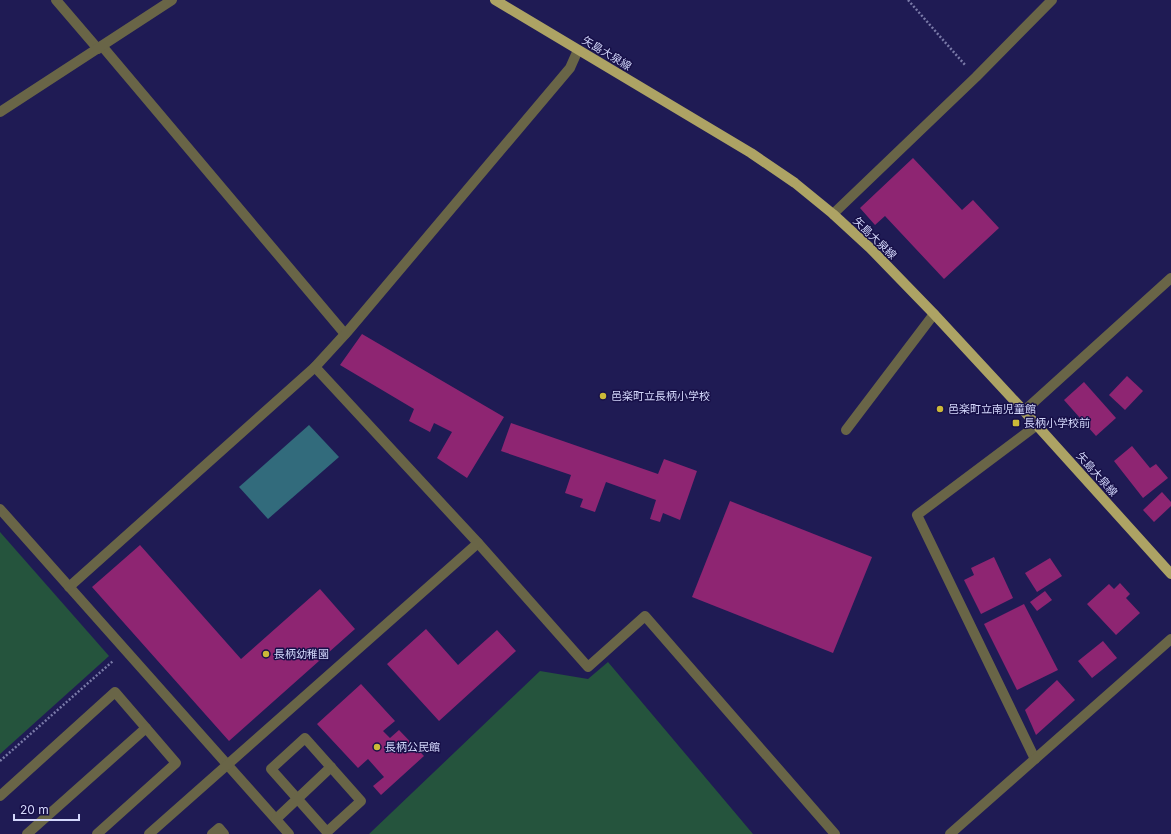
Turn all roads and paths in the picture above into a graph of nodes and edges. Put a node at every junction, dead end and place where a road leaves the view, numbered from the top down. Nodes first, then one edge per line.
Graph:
1 (56, 0) edge
2 (172, 0) edge
3 (494, 0) edge
4 (908, 0) edge
5 (1052, 0) edge
6 (100, 47) junction
7 (578, 50) junction
8 (976, 78) junction
9 (0, 112) edge
10 (832, 214) junction
11 (1171, 278) edge
12 (934, 314) junction
13 (345, 334) junction
14 (315, 367) junction
15 (1024, 411) junction
16 (1037, 426) junction
17 (846, 430) dead end
18 (0, 509) edge
19 (478, 544) junction
20 (1171, 574) edge
21 (69, 586) junction
22 (1171, 639) edge
23 (117, 658) dead end
24 (146, 728) junction
25 (1035, 759) junction
26 (0, 761) edge
27 (228, 765) junction
28 (331, 767) junction
29 (0, 796) edge
30 (297, 799) junction
31 (276, 819) junction
32 (27, 834) edge
33 (97, 834) edge
34 (149, 834) edge
35 (212, 834) edge
36 (224, 834) edge
37 (289, 834) edge
38 (835, 834) edge
39 (950, 834) edge

1 - 6 street
2 - 6 street
3 - 7 main road, 矢島大泉線
4 - 8 path
5 - 8 street
6 - 9 street
6 - 13 street
7 - 10 main road, 矢島大泉線
7 - 13 street
8 - 10 street
10 - 12 main road, 矢島大泉線
11 - 15 street
12 - 15 main road, 矢島大泉線
12 - 17 street
13 - 14 street
14 - 19 street
14 - 21 street
15 - 16 main road, 矢島大泉線
16 - 20 main road, 矢島大泉線
16 - 25 street
18 - 21 street
19 - 27 street
19 - 38 street
21 - 27 street
22 - 25 street
23 - 26 path
24 - 29 street
24 - 32 street
24 - 33 street
25 - 39 street
27 - 31 street
27 - 34 street
28 - 30 street
28 - 30 street
28 - 30 street
30 - 31 street
31 - 37 street
35 - 36 street

